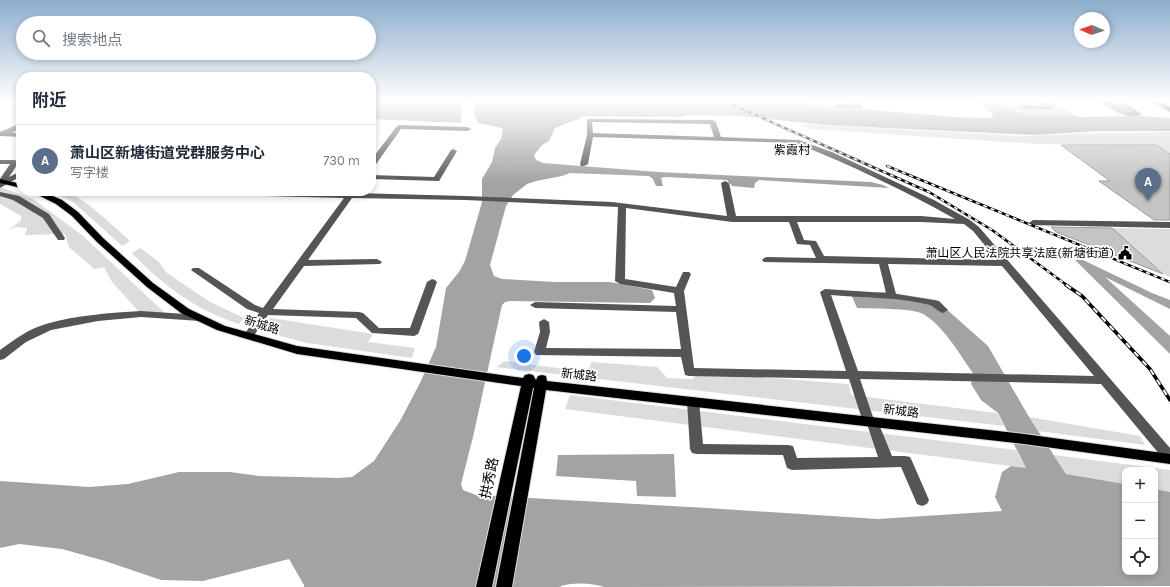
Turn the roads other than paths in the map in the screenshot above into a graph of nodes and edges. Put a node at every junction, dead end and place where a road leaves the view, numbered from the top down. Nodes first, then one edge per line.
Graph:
1 (16, 127) edge
2 (399, 127) edge
3 (413, 127) edge
4 (589, 127) edge
5 (715, 127) edge
6 (468, 129) dead end
7 (2, 134) edge
8 (16, 135) edge
9 (590, 135) junction
10 (718, 138) junction
11 (453, 150) dead end
12 (376, 155) edge
13 (0, 162) edge
14 (584, 164) dead end
15 (16, 175) edge
16 (376, 177) edge
17 (3, 181) edge
18 (16, 182) edge
19 (725, 183) dead end
20 (16, 185) edge
21 (0, 194) edge
22 (376, 194) edge
23 (45, 196) edge
24 (55, 196) edge
25 (348, 196) edge
26 (622, 205) junction
27 (732, 219) junction
28 (792, 219) junction
29 (967, 222) junction
30 (1033, 222) dead end
31 (1170, 225) edge
32 (61, 238) dead end
33 (820, 259) junction
34 (767, 260) dead end
35 (883, 261) junction
36 (377, 262) dead end
37 (301, 263) junction
38 (1005, 264) junction
39 (196, 270) dead end
40 (686, 274) dead end
41 (432, 282) dead end
42 (679, 291) junction
43 (892, 297) junction
44 (535, 305) dead end
45 (681, 309) junction
46 (943, 310) dead end
47 (265, 312) junction
48 (200, 318) junction
49 (544, 322) dead end
50 (251, 332) junction
51 (687, 353) junction
52 (0, 356) edge
53 (423, 366) junction
54 (852, 375) junction
55 (528, 380) junction
56 (1104, 380) junction
57 (542, 382) junction
58 (693, 401) junction
59 (870, 419) junction
60 (1169, 455) edge
61 (887, 462) junction
62 (922, 500) dead end
63 (484, 587) edge
64 (504, 587) edge

1 - 7 street
2 - 12 street
3 - 6 street
4 - 9 street
5 - 10 street
7 - 8 street
9 - 10 street
9 - 14 street
10 - 29 street
11 - 16 street
13 - 17 street
15 - 17 street
17 - 18 main road
17 - 20 main road
19 - 27 street
21 - 32 street
22 - 26 street
23 - 48 main road, 新城路
24 - 50 main road, 新城路
25 - 37 street
26 - 27 street
26 - 42 street
27 - 28 street
28 - 29 street
28 - 33 street
29 - 38 street
30 - 31 street
33 - 34 street
33 - 35 street
35 - 38 street
35 - 43 street
36 - 37 street
37 - 47 street
38 - 56 street
39 - 47 street
40 - 42 street
41 - 47 street
42 - 45 street
43 - 46 street
43 - 54 street
44 - 45 street
45 - 51 street
47 - 50 street
48 - 52 street
48 - 53 main road, 新城路
49 - 51 street
50 - 53 main road, 新城路
51 - 54 street
53 - 55 main road, 新城路
54 - 56 street
54 - 59 street
55 - 57 main road, 新城路
55 - 63 main road, 拱秀路
56 - 60 street
57 - 58 main road, 新城路
57 - 59 main road, 新城路
57 - 64 main road
58 - 59 main road, 新城路
58 - 61 street
59 - 60 main road, 新城路
59 - 61 street
61 - 62 street

